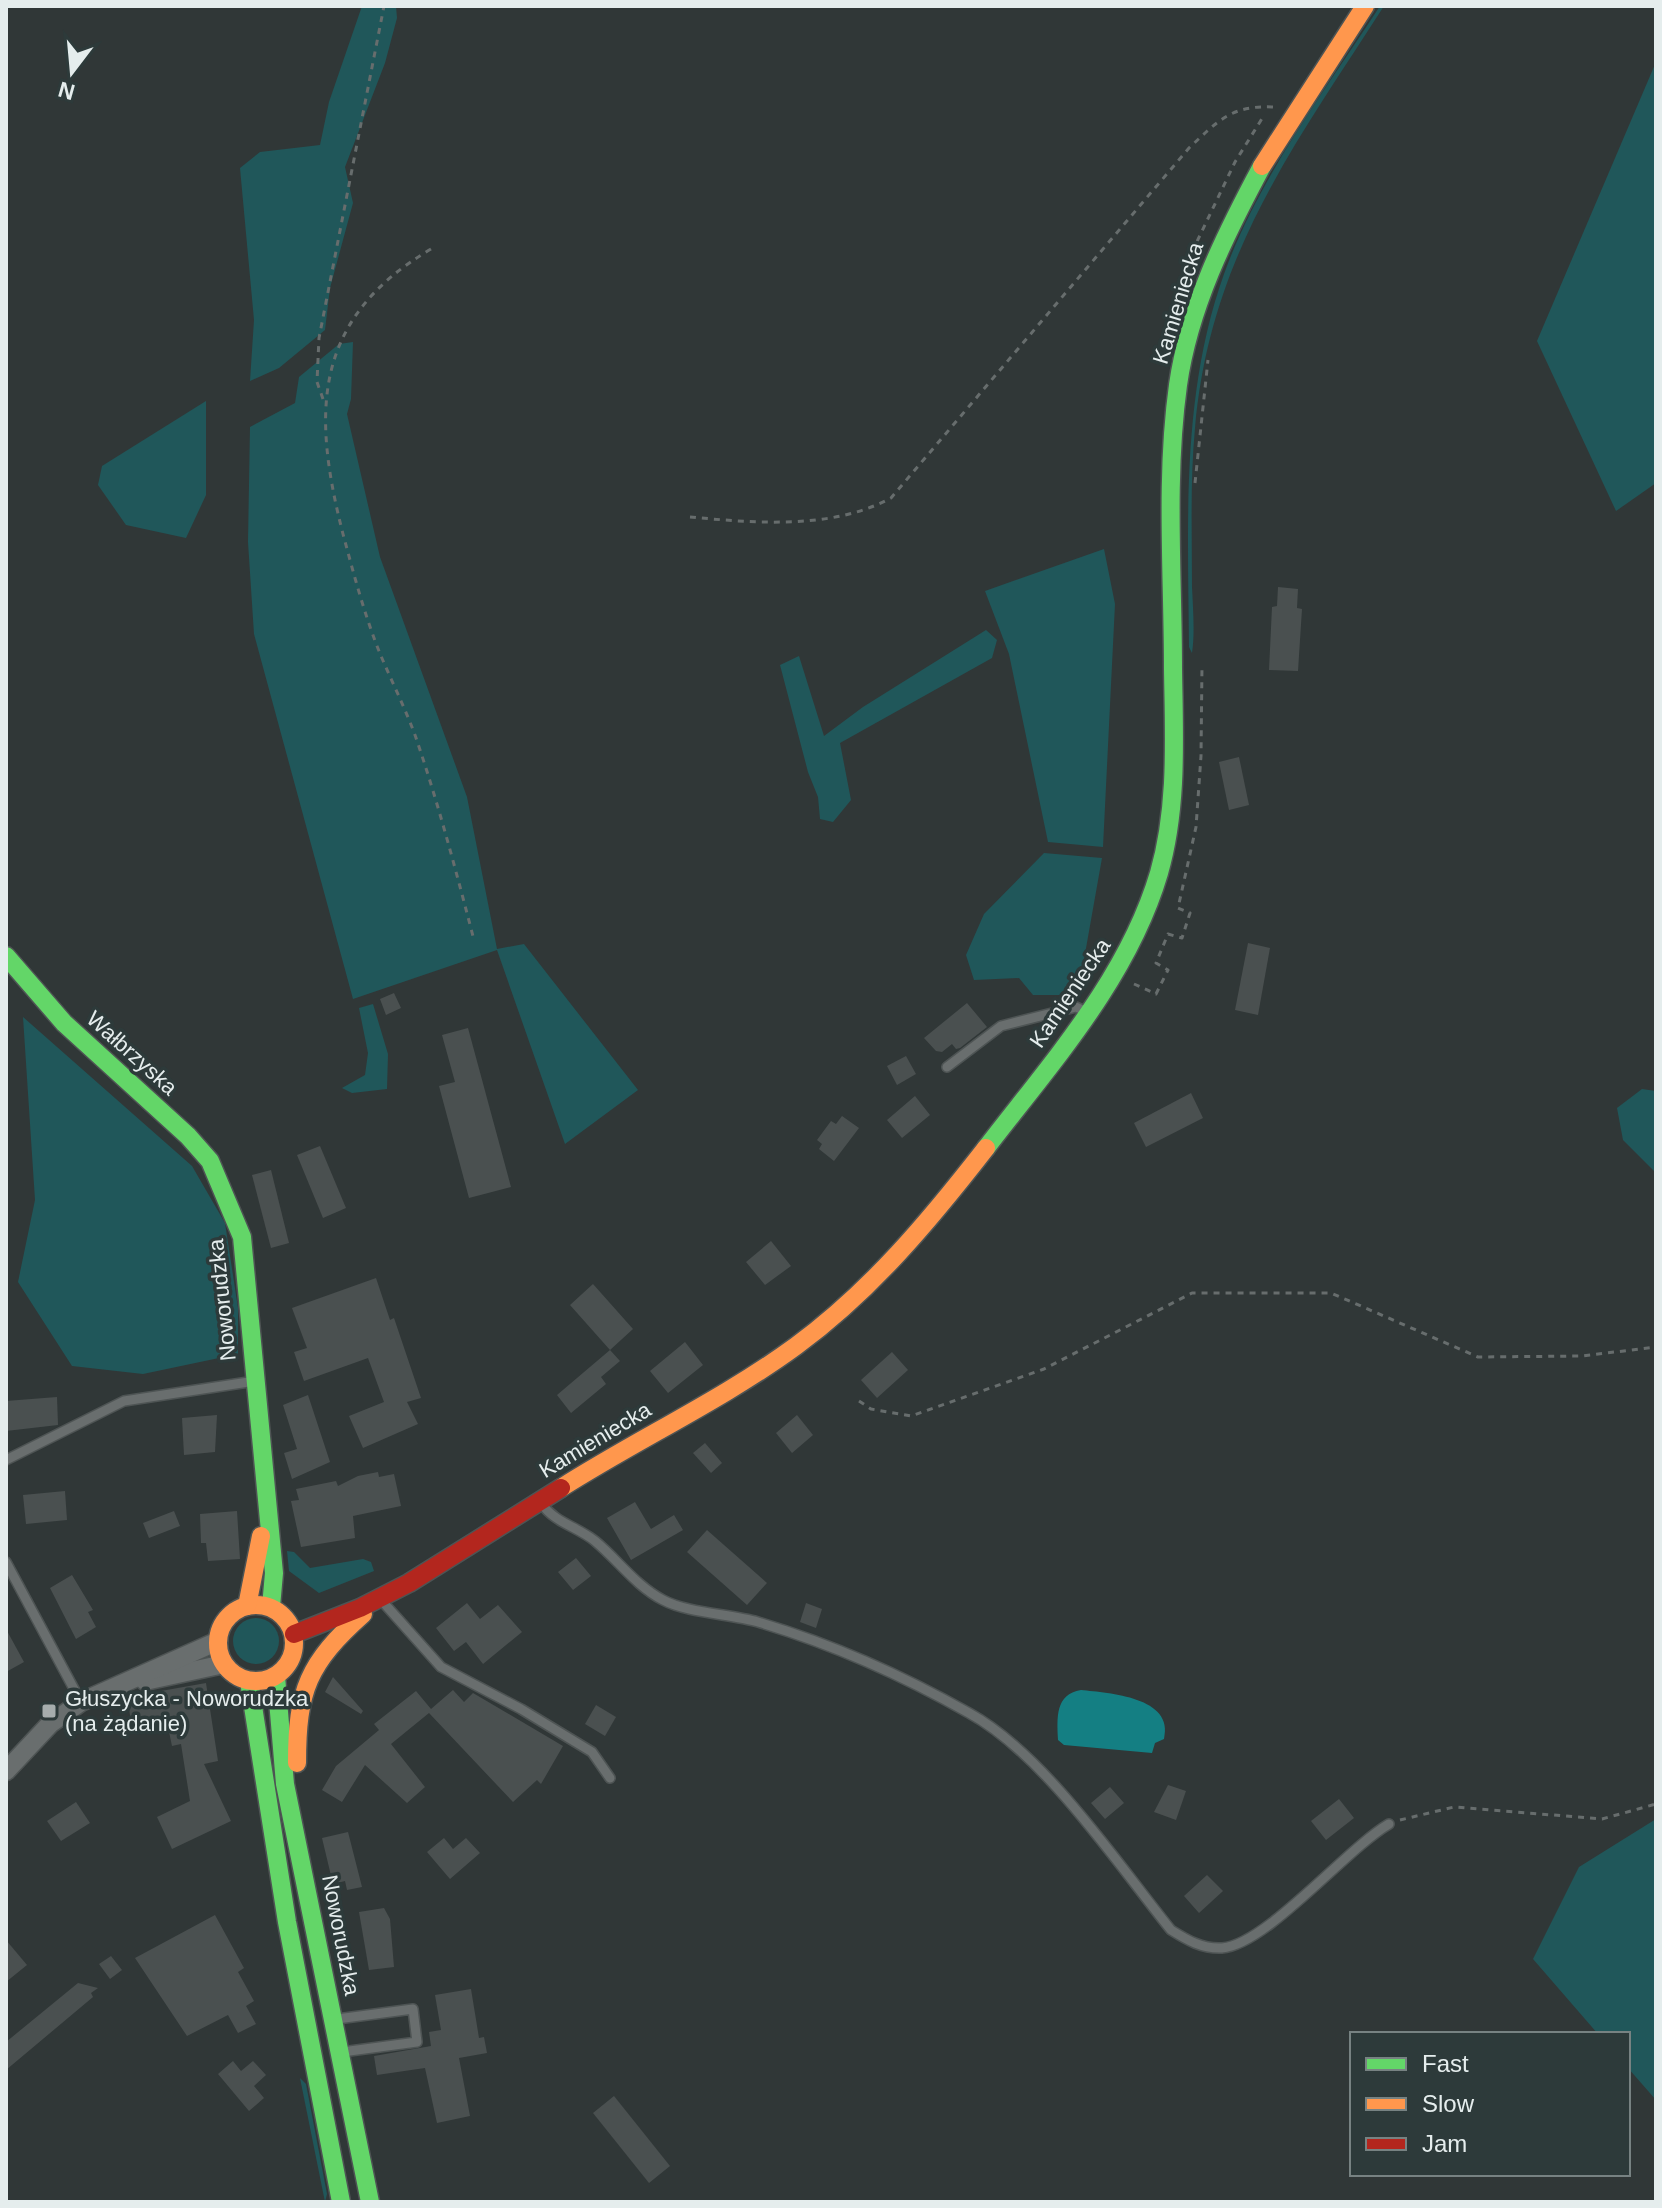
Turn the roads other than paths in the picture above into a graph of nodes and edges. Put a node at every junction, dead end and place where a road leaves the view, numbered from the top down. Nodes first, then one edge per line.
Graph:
1 (1365, 6) edge
2 (6, 956) edge
3 (1090, 1014) junction
4 (947, 1067) dead end
5 (223, 1187) joint
6 (255, 1381) junction
7 (6, 1460) edge
8 (539, 1501) junction
9 (267, 1505) junction
10 (6, 1562) edge
11 (380, 1598) junction
12 (247, 1606) junction
13 (278, 1612) junction
14 (294, 1634) junction
15 (218, 1641) junction
16 (224, 1664) junction
17 (276, 1676) junction
18 (249, 1681) junction
19 (125, 1684) junction
20 (81, 1702) junction
21 (6, 1771) edge
22 (610, 1778) dead end
23 (1389, 1824) road end
24 (298, 1838) junction
25 (334, 2020) junction
26 (341, 2053) junction
27 (341, 2202) edge
28 (370, 2202) edge

1 - 3 main road, Kamieniecka
2 - 5 main road, Wałbrzyska
3 - 4 lane
3 - 8 main road, Kamieniecka
5 - 6 main road, Noworudzka
6 - 7 lane
6 - 9 main road, Noworudzka
8 - 11 main road, Kamieniecka
8 - 23 lane
9 - 12 main road, Noworudzka
9 - 13 main road, Noworudzka
10 - 20 lane
11 - 13 main road, Kamieniecka
11 - 14 main road, Kamieniecka
11 - 22 lane
11 - 24 main road
12 - 13 main road
12 - 15 main road
13 - 14 main road
14 - 17 main road
15 - 16 main road
15 - 19 street
16 - 18 main road
16 - 19 street
17 - 18 main road
17 - 24 main road, Noworudzka
18 - 27 main road
19 - 20 street
20 - 21 street
24 - 25 main road, Noworudzka
25 - 26 main road, Noworudzka
25 - 26 lane
26 - 28 main road, Noworudzka

